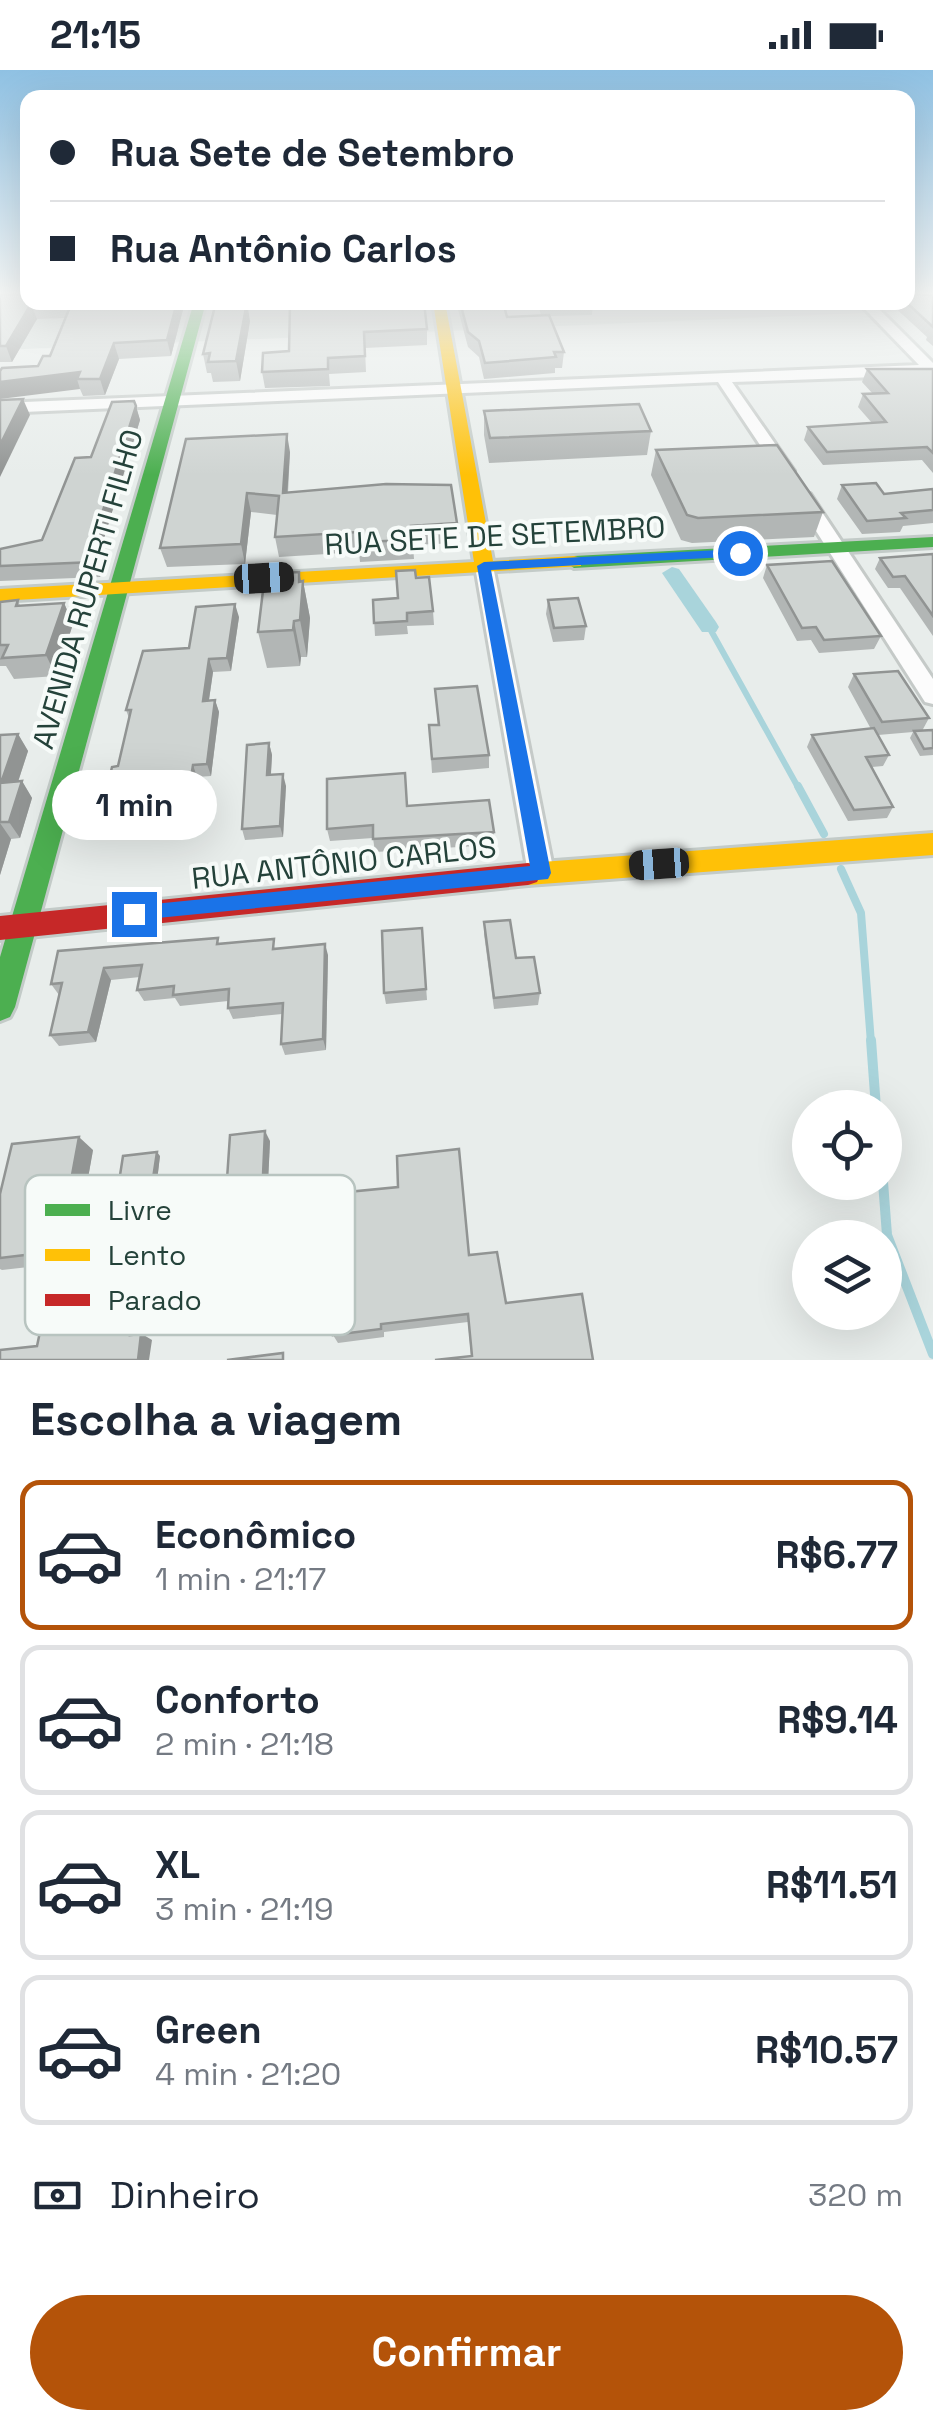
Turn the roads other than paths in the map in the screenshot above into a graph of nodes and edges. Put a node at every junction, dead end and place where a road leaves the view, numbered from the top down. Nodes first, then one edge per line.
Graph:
1 (187, 354) edge
2 (448, 354) edge
3 (932, 370) edge
4 (721, 376) junction
5 (454, 388) junction
6 (175, 399) junction
7 (0, 408) edge
8 (933, 542) edge
9 (838, 548) junction
10 (484, 566) junction
11 (118, 587) junction
12 (0, 595) edge
13 (933, 696) edge
14 (933, 844) edge
15 (541, 873) junction
16 (11, 927) edge
17 (0, 1007) edge

1 - 6 street, AVENIDA RUPERTI FILHO
2 - 5 street
3 - 4 street
4 - 5 street
4 - 9 street
5 - 6 street
5 - 10 street
6 - 7 street
6 - 11 street, AVENIDA RUPERTI FILHO
8 - 9 street, RUA SETE DE SETEMBRO
9 - 10 street, RUA SETE DE SETEMBRO
9 - 13 street
10 - 11 street, RUA SETE DE SETEMBRO
10 - 15 street
11 - 12 street, RUA SETE DE SETEMBRO
11 - 16 street, AVENIDA RUPERTI FILHO
14 - 15 street, RUA ANTÔNIO CARLOS
15 - 16 street, RUA ANTÔNIO CARLOS
16 - 17 street, AVENIDA RUPERTI FILHO

